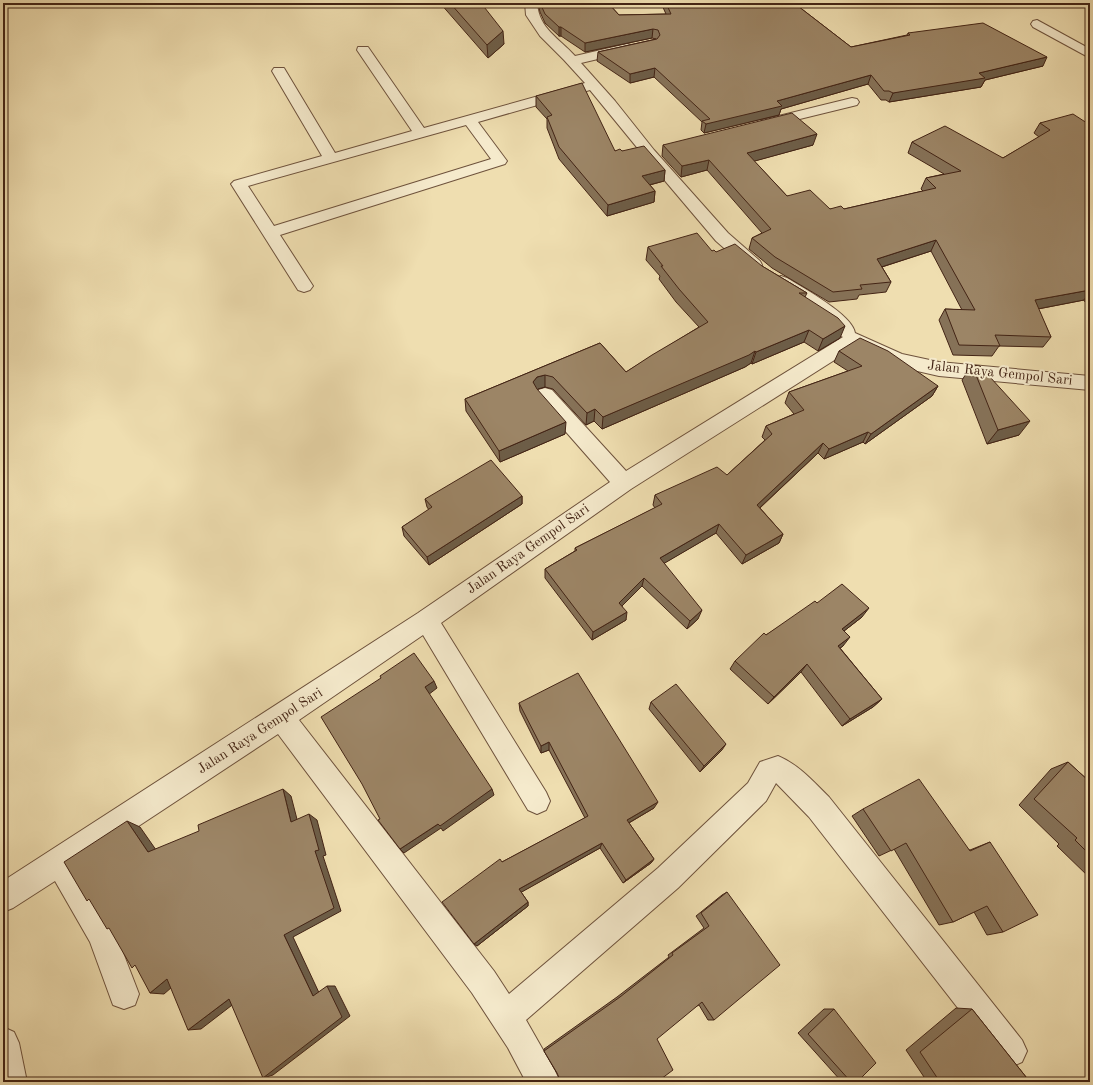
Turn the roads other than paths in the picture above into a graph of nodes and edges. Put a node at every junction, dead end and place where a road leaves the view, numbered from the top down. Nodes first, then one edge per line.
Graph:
1 (531, 3) edge
2 (1037, 24) dead end
3 (637, 46) edge
4 (363, 50) dead end
5 (1090, 54) edge
6 (572, 61) junction
7 (279, 71) dead end
8 (593, 85) junction
9 (852, 102) dead end
10 (469, 119) junction
11 (754, 126) edge
12 (420, 133) junction
13 (664, 149) edge
14 (649, 153) junction
15 (331, 158) junction
16 (270, 233) junction
17 (304, 286) dead end
18 (854, 339) junction
19 (1090, 383) edge
20 (545, 395) dead end
21 (624, 482) junction
22 (426, 620) junction
23 (281, 717) junction
24 (537, 801) dead end
25 (59, 861) junction
26 (3, 898) edge
27 (124, 994) dead end
28 (506, 1017) junction
29 (3, 1043) edge
30 (1011, 1051) dead end
31 (11, 1082) edge
32 (544, 1082) edge

1 - 6 street
2 - 5 street
3 - 6 street
4 - 12 street
6 - 8 street
7 - 15 street
8 - 10 street
8 - 14 street
9 - 11 street
10 - 12 street
10 - 16 street
12 - 15 street
13 - 14 street
14 - 18 street
15 - 16 street
16 - 17 street
18 - 19 street, Jalan Raya Gempol Sari
18 - 21 street, Jalan Raya Gempol Sari
20 - 21 street
21 - 22 street, Jalan Raya Gempol Sari
22 - 23 street, Jalan Raya Gempol Sari
22 - 24 street
23 - 25 street, Jalan Raya Gempol Sari
23 - 28 street
25 - 26 street, Jalan Raya Gempol Sari
25 - 27 street
28 - 30 street
28 - 32 street
29 - 31 street

